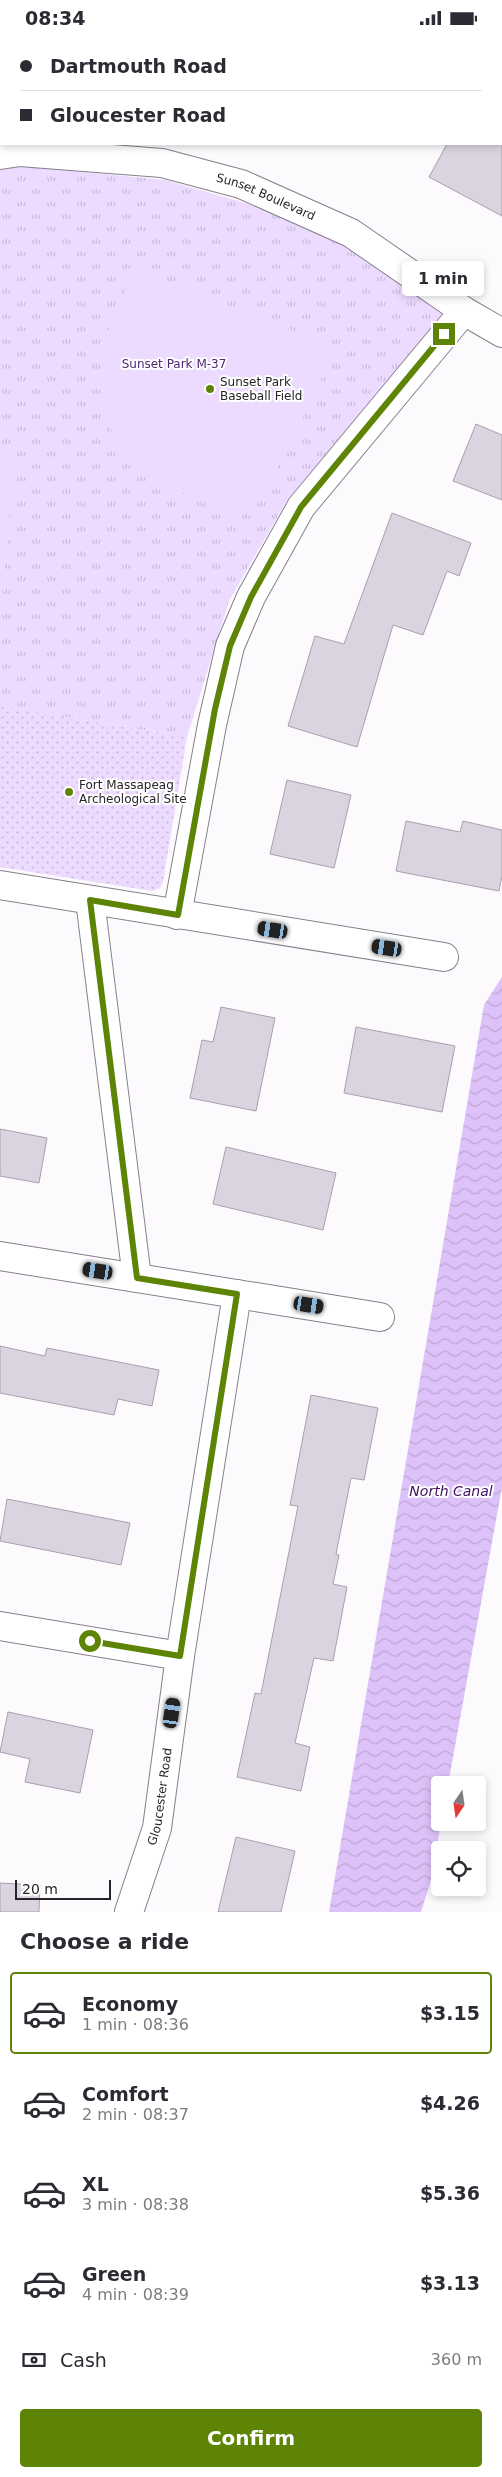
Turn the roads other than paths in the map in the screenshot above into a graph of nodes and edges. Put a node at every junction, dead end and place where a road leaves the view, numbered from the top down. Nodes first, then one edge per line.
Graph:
1 (0, 155) edge
2 (464, 311) junction
3 (502, 333) edge
4 (0, 885) edge
5 (90, 900) junction
6 (178, 915) junction
7 (444, 957) dead end
8 (0, 1256) edge
9 (137, 1278) junction
10 (237, 1294) junction
11 (380, 1317) dead end
12 (0, 1626) edge
13 (180, 1656) junction
14 (130, 1912) edge

1 - 2 street, Sunset Boulevard
2 - 3 street, Sunset Boulevard
2 - 6 street
4 - 5 street
5 - 6 street
5 - 9 street
6 - 7 street
8 - 9 street
9 - 10 street
10 - 11 street
10 - 13 street, Gloucester Road
12 - 13 street
13 - 14 street, Gloucester Road

